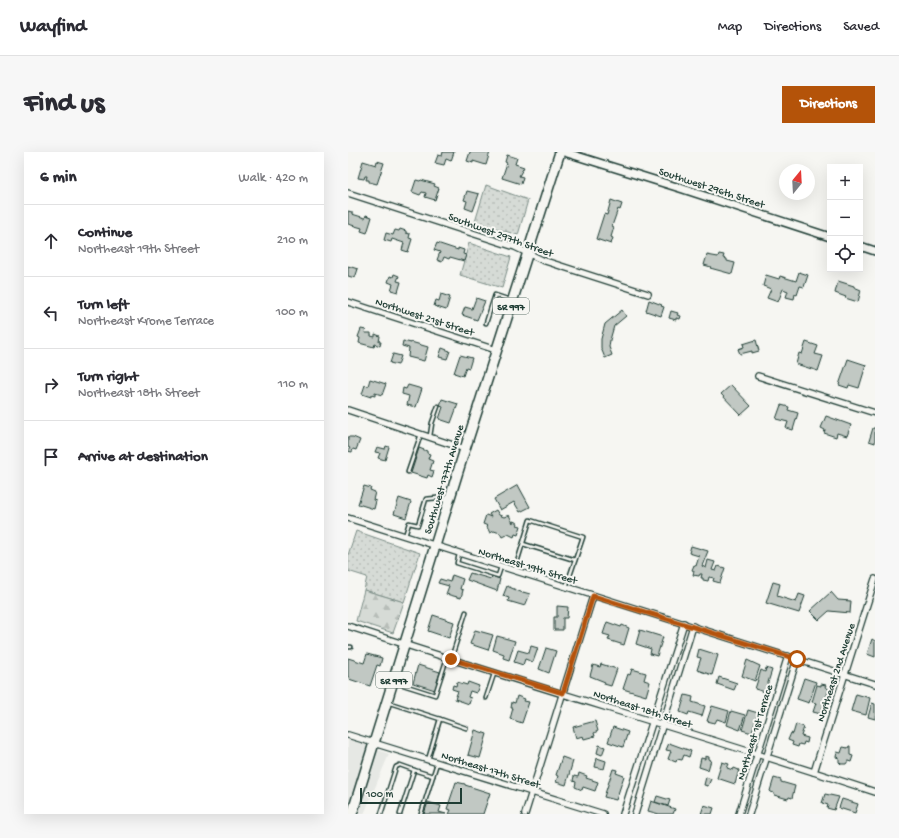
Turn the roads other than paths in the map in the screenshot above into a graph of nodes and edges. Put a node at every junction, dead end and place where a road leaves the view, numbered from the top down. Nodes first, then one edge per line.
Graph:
1 (560, 152) edge
2 (564, 152) edge
3 (348, 193) edge
4 (827, 236) edge
5 (863, 247) edge
6 (875, 251) edge
7 (528, 253) junction
8 (648, 294) dead end
9 (512, 300) junction
10 (348, 302) edge
11 (486, 323) dead end
12 (496, 350) junction
13 (758, 376) dead end
14 (438, 406) dead end
15 (348, 410) edge
16 (875, 413) edge
17 (421, 434) junction
18 (430, 437) junction
19 (465, 448) junction
20 (408, 472) dead end
21 (449, 502) junction
22 (348, 518) edge
23 (405, 536) junction
24 (523, 544) junction
25 (435, 546) junction
26 (459, 554) junction
27 (575, 560) junction
28 (501, 567) junction
29 (514, 571) junction
30 (875, 579) edge
31 (566, 587) junction
32 (593, 596) junction
33 (466, 612) dead end
34 (684, 623) junction
35 (348, 626) edge
36 (693, 626) junction
37 (405, 645) junction
38 (788, 656) junction
39 (449, 659) junction
40 (797, 659) junction
41 (494, 673) junction
42 (844, 674) junction
43 (393, 682) junction
44 (875, 684) edge
45 (563, 693) junction
46 (486, 698) dead end
47 (387, 702) junction
48 (440, 719) junction
49 (653, 722) junction
50 (662, 725) junction
51 (466, 728) dead end
52 (348, 735) edge
53 (374, 743) junction
54 (757, 754) junction
55 (767, 757) junction
56 (428, 760) junction
57 (437, 763) junction
58 (414, 770) junction
59 (814, 772) junction
60 (433, 776) junction
61 (532, 792) junction
62 (875, 792) edge
63 (352, 814) edge
64 (381, 814) edge
65 (400, 814) edge
66 (421, 814) edge
67 (525, 814) edge
68 (603, 814) edge
69 (624, 814) edge
70 (635, 814) edge
71 (739, 814) edge
72 (749, 814) edge

1 - 7 highway, Southwest 177th Avenue / SR 997
2 - 4 street, Southwest 296th Street
3 - 7 street, Southwest 297th Street
5 - 6 street
7 - 8 street, Southwest 297th Street
7 - 9 highway, Southwest 177th Avenue / SR 997
9 - 11 lane
9 - 12 highway, Southwest 177th Avenue / SR 997
10 - 12 street, Northwest 21st Street
12 - 19 highway, Southwest 177th Avenue / SR 997
13 - 16 street
14 - 18 lane
15 - 17 street
17 - 18 street
17 - 20 lane
18 - 19 street
19 - 21 highway, Southwest 177th Avenue / SR 997
21 - 23 lane
21 - 25 highway, Southwest 177th Avenue / SR 997
22 - 23 street, Northeast 19th Street
23 - 25 street, Northeast 19th Street
24 - 27 lane
24 - 27 lane
24 - 29 lane
25 - 26 street, Northeast 19th Street
25 - 37 highway, Southwest 177th Avenue / SR 997
26 - 28 street, Northeast 19th Street
26 - 28 lane
27 - 31 lane
28 - 29 street, Northeast 19th Street
29 - 31 street, Northeast 19th Street
30 - 42 street, Northeast 2nd Avenue
31 - 32 street, Northeast 19th Street
32 - 34 street, Northeast 19th Street
32 - 45 street
33 - 39 lane
34 - 36 street, Northeast 19th Street
34 - 49 street
35 - 37 street, Northeast 18th Street
36 - 38 street, Northeast 19th Street
36 - 50 street
37 - 39 street, Northeast 18th Street
37 - 43 highway, Southwest 177th Avenue / SR 997
38 - 40 street, Northeast 19th Street
38 - 54 street, Northeast 1st Terrace
39 - 41 street, Northeast 18th Street
39 - 43 lane
40 - 42 street, Northeast 19th Street
40 - 55 street, Northeast 1st Terrace
41 - 45 street, Northeast 18th Street
41 - 46 lane
42 - 44 street, Northeast 19th Street
42 - 59 street, Northeast 2nd Avenue
43 - 47 highway, Southwest 177th Avenue / SR 997
45 - 49 street, Northeast 18th Street
45 - 61 street
47 - 48 lane
47 - 53 highway, Southwest 177th Avenue / SR 997
48 - 51 lane
48 - 56 lane
49 - 50 street, Northeast 18th Street
49 - 69 street
50 - 54 street, Northeast 18th Street
50 - 70 street
52 - 53 street, Northeast 17th Street
53 - 56 street, Northeast 17th Street
53 - 63 highway, Southwest 177th Avenue / SR 997
54 - 55 street, Northeast 18th Street
54 - 71 street, Northeast 1st Terrace
55 - 59 street, Northeast 18th Street
55 - 72 street, Northeast 1st Terrace
56 - 57 street, Northeast 17th Street
57 - 60 lane
57 - 61 street, Northeast 17th Street
58 - 60 lane
58 - 64 lane
58 - 65 lane
59 - 62 street, Northeast 18th Street
60 - 66 lane
61 - 67 street
61 - 68 street, Northeast 17th Street

